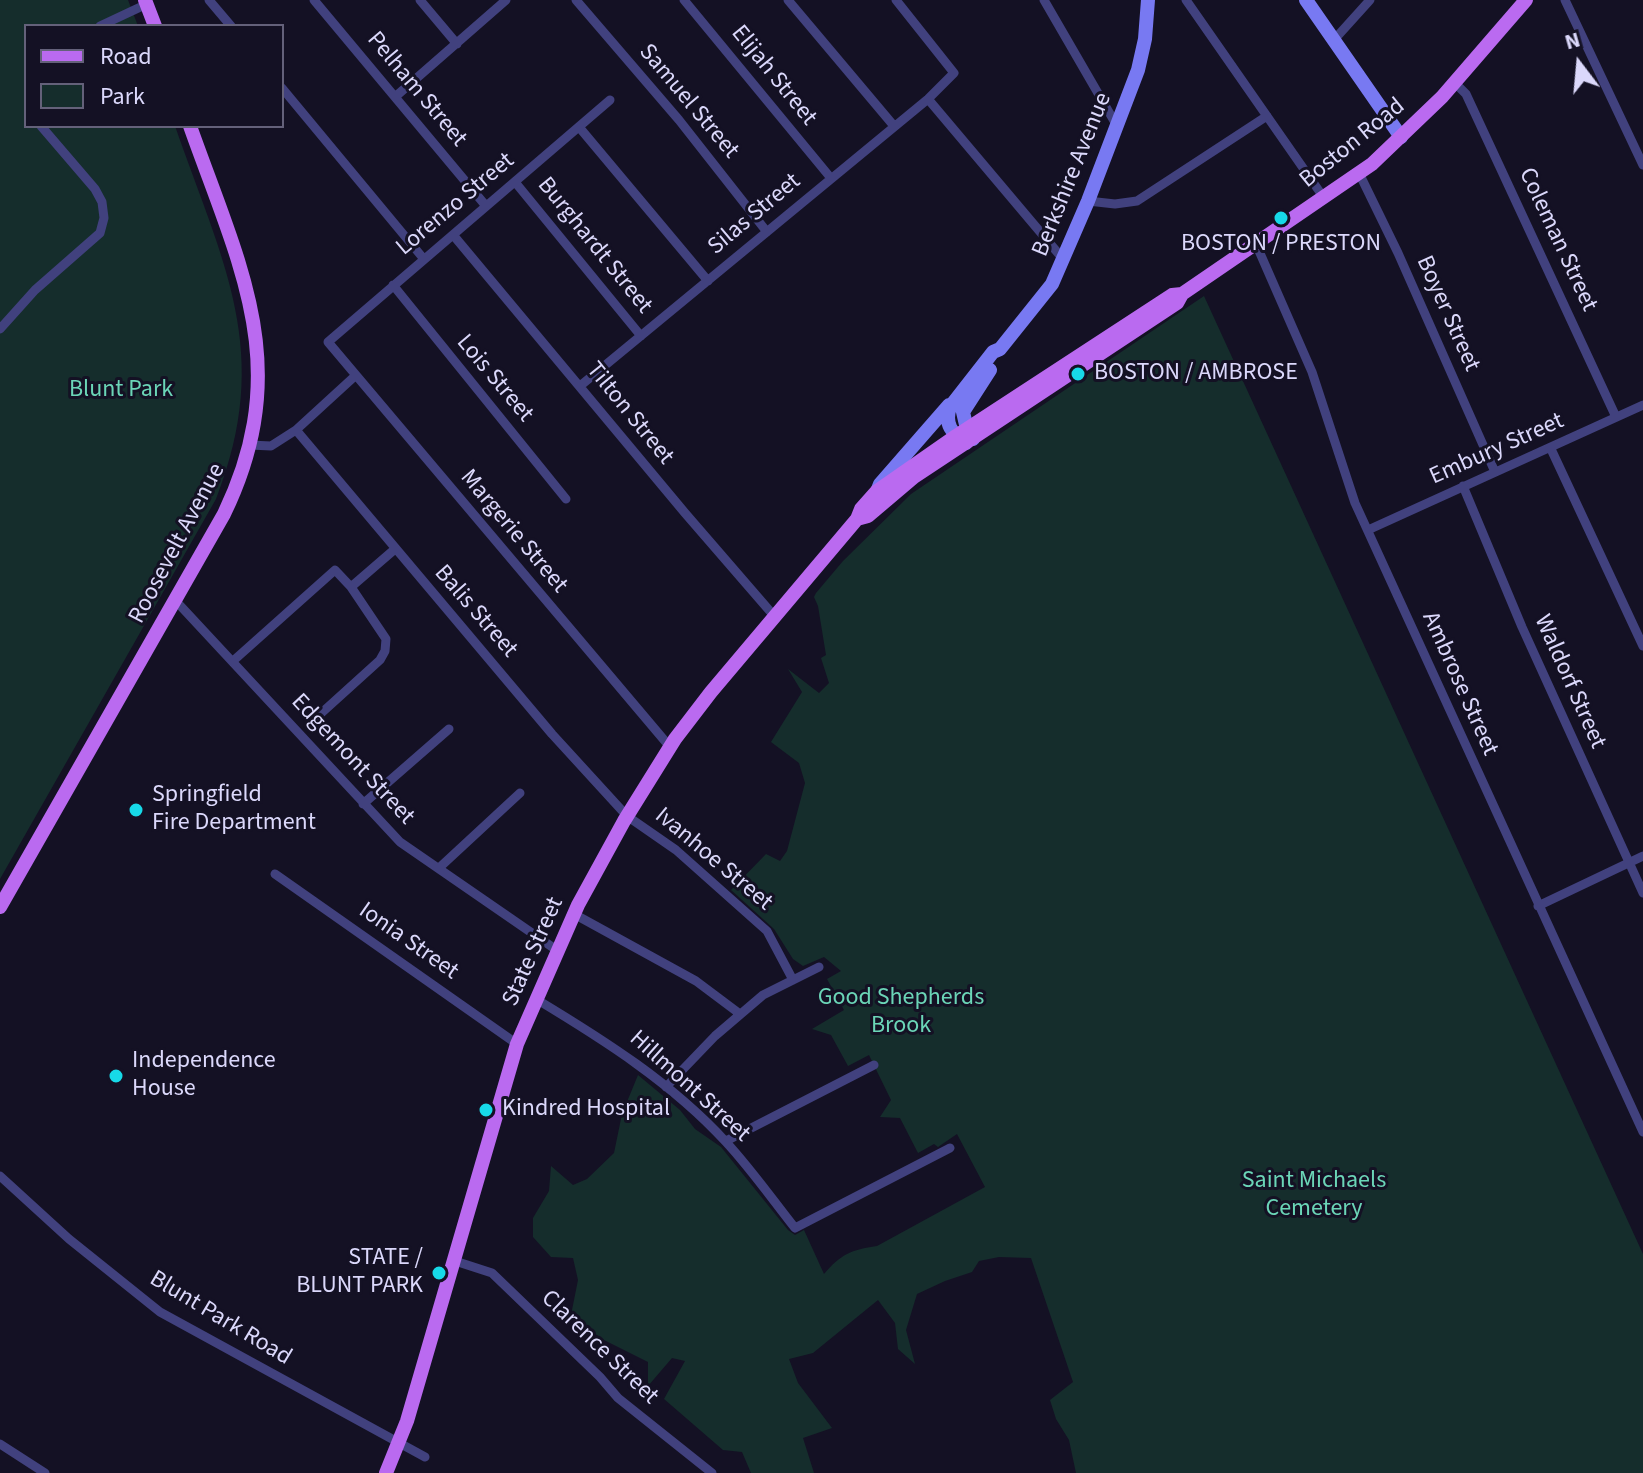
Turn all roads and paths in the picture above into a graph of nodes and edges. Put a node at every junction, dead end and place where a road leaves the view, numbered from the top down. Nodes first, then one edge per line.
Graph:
1 (209, 0) edge
2 (314, 0) edge
3 (420, 0) edge
4 (506, 0) edge
5 (576, 0) edge
6 (684, 0) edge
7 (788, 0) edge
8 (896, 0) edge
9 (1044, 0) edge
10 (1148, 0) edge
11 (1186, 0) edge
12 (1306, 0) edge
13 (1370, 0) edge
14 (1526, 0) edge
15 (1565, 0) edge
16 (146, 2) edge
17 (104, 24) edge
18 (154, 24) edge
19 (229, 24) edge
20 (1333, 41) junction
21 (457, 44) junction
22 (1455, 83) junction
23 (284, 90) edge
24 (395, 97) junction
25 (928, 99) junction
26 (610, 100) dead end
27 (1267, 116) junction
28 (894, 126) junction
29 (1117, 126) junction
30 (579, 127) junction
31 (43, 128) edge
32 (191, 128) edge
33 (1401, 137) junction
34 (1643, 165) edge
35 (1359, 173) junction
36 (830, 177) junction
37 (515, 182) junction
38 (1324, 198) junction
39 (1088, 201) junction
40 (486, 206) junction
41 (767, 232) junction
42 (454, 236) junction
43 (1256, 244) junction
44 (423, 258) junction
45 (1063, 259) junction
46 (708, 281) junction
47 (393, 285) junction
48 (0, 329) edge
49 (641, 336) junction
50 (328, 342) joint
51 (1000, 349) junction
52 (355, 376) junction
53 (580, 386) junction
54 (955, 398) junction
55 (1643, 406) edge
56 (1616, 417) junction
57 (296, 430) junction
58 (965, 437) junction
59 (250, 445) junction
60 (1551, 449) junction
61 (1495, 472) junction
62 (1463, 486) junction
63 (877, 491) junction
64 (566, 499) dead end
65 (857, 519) junction
66 (1368, 530) junction
67 (395, 549) junction
68 (351, 587) junction
69 (175, 600) junction
70 (775, 617) junction
71 (1643, 646) edge
72 (233, 661) junction
73 (317, 717) dead end
74 (449, 729) dead end
75 (670, 747) junction
76 (520, 793) dead end
77 (363, 804) junction
78 (627, 816) junction
79 (1643, 856) edge
80 (1629, 862) junction
81 (439, 868) junction
82 (275, 874) dead end
83 (1643, 893) edge
84 (1538, 906) junction
85 (0, 907) edge
86 (574, 914) junction
87 (558, 951) junction
88 (819, 967) dead end
89 (793, 980) junction
90 (536, 999) junction
91 (740, 1014) junction
92 (517, 1044) junction
93 (874, 1065) dead end
94 (666, 1087) junction
95 (1643, 1132) edge
96 (726, 1141) junction
97 (950, 1148) dead end
98 (0, 1176) edge
99 (455, 1261) junction
100 (0, 1444) edge
101 (399, 1444) junction
102 (425, 1457) dead end
103 (45, 1473) edge
104 (386, 1473) edge
105 (712, 1473) edge

1 - 19 street
2 - 24 street, Pelham Street
3 - 21 street
4 - 21 street
5 - 41 street, Samuel Street
6 - 36 street, Elijah Street
7 - 28 street
8 - 25 street, Silas Street
9 - 29 street
10 - 29 main road, Berkshire Avenue
11 - 27 street
12 - 20 main road
13 - 20 street
14 - 22 main road, Boston Road
15 - 34 street
16 - 17 street
16 - 18 main road
20 - 33 main road
21 - 24 street
22 - 33 main road, Boston Road
22 - 56 street, Coleman Street
23 - 44 street
24 - 40 street, Pelham Street
25 - 28 street, Silas Street
25 - 45 street
26 - 30 street, Lorenzo Street
27 - 38 street
27 - 39 street
28 - 36 street, Silas Street
29 - 39 main road, Berkshire Avenue
30 - 37 street, Lorenzo Street
30 - 46 street
31 - 48 street
32 - 59 main road, Roosevelt Avenue
33 - 35 main road, Boston Road
35 - 38 main road, Boston Road
35 - 61 street, Boyer Street
36 - 41 street, Silas Street
37 - 40 street, Lorenzo Street
37 - 49 street, Burghardt Street
38 - 43 main road, Boston Road
39 - 45 main road, Berkshire Avenue
40 - 42 street, Lorenzo Street
41 - 46 street, Silas Street
42 - 44 street, Lorenzo Street
42 - 53 street, Tilton Street
43 - 58 main road, Boston Road
43 - 66 street, Ambrose Street
44 - 47 street, Lorenzo Street
45 - 51 main road, Berkshire Avenue
46 - 49 street, Silas Street
47 - 50 street, Lorenzo Street
47 - 64 street, Lois Street
49 - 53 street, Silas Street
50 - 52 street, Margerie Street
51 - 54 main road, Berkshire Avenue
51 - 58 main road, Berkshire Avenue
52 - 57 street
52 - 75 street, Margerie Street
53 - 70 street, Tilton Street
54 - 58 main road
54 - 63 main road, Berkshire Avenue
55 - 56 street, Embury Street
56 - 60 street, Embury Street
57 - 59 street
57 - 67 street, Balis Street
58 - 63 main road, State Street
58 - 65 main road, State Street
59 - 69 main road, Roosevelt Avenue
60 - 61 street, Embury Street
60 - 71 street
61 - 62 street, Embury Street
62 - 66 street, Embury Street
62 - 80 street, Waldorf Street
63 - 65 main road, State Street
65 - 70 main road, State Street
66 - 84 street, Ambrose Street
67 - 68 street
67 - 78 street, Balis Street
68 - 72 street
68 - 73 street
69 - 72 street, Edgemont Street
69 - 85 main road, Roosevelt Avenue
70 - 75 main road, State Street
72 - 77 street, Edgemont Street
74 - 77 street
75 - 78 main road, State Street
76 - 81 street
77 - 81 street, Edgemont Street
78 - 86 main road, State Street
78 - 89 street, Ivanhoe Street
79 - 80 street
80 - 83 street, Waldorf Street
80 - 84 street
81 - 87 street, Edgemont Street
82 - 92 street, Ionia Street
84 - 95 street, Ambrose Street
86 - 87 main road, State Street
86 - 91 street
87 - 90 main road, State Street
88 - 89 street
89 - 91 street
90 - 92 main road, State Street
90 - 94 street, Hillmont Street
91 - 94 street
92 - 99 main road, State Street
93 - 96 street
94 - 96 street, Hillmont Street
96 - 97 street, Hillmont Street
98 - 101 street, Blunt Park Road
99 - 101 main road, State Street
99 - 105 street, Clarence Street
100 - 103 street
101 - 102 street, Blunt Park Road
101 - 104 main road, State Street

